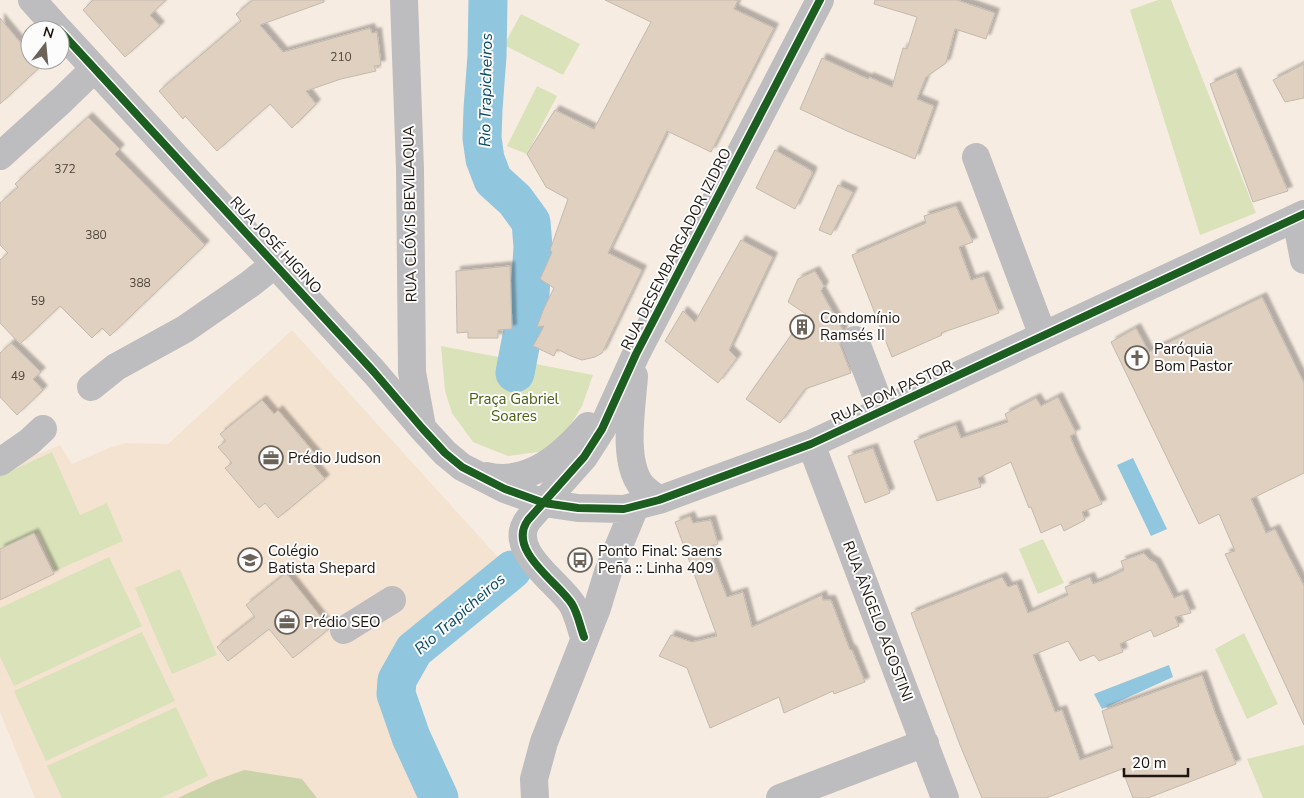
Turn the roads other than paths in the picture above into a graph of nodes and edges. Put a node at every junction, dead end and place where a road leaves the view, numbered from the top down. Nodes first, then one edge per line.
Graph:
1 (32, 0) edge
2 (404, 0) edge
3 (820, 0) edge
4 (51, 20) edge
5 (70, 41) edge
6 (94, 69) junction
7 (0, 156) edge
8 (976, 157) dead end
9 (1300, 216) edge
10 (1304, 260) edge
11 (275, 264) junction
12 (1042, 336) junction
13 (855, 340) dead end
14 (636, 354) junction
15 (91, 387) dead end
16 (882, 411) junction
17 (422, 428) junction
18 (43, 429) dead end
19 (811, 444) junction
20 (0, 462) edge
21 (475, 474) junction
22 (544, 503) junction
23 (647, 504) junction
24 (392, 600) dead end
25 (344, 630) dead end
26 (584, 637) junction
27 (925, 744) junction
28 (535, 798) edge
29 (780, 798) edge
30 (945, 798) edge

1 - 4 street, RUA JOSÉ HIGINO
2 - 17 street, RUA CLÓVIS BEVILAQUA
3 - 14 street, RUA DESEMBARGADOR IZIDRO
5 - 6 street, RUA JOSÉ HIGINO
6 - 7 street
6 - 11 street, RUA JOSÉ HIGINO
8 - 12 street
9 - 10 street
9 - 12 street, RUA BOM PASTOR
11 - 15 street
11 - 17 street, RUA JOSÉ HIGINO
12 - 16 street, RUA BOM PASTOR
13 - 16 street
14 - 21 street, RUA DESEMBARGADOR IZIDRO
14 - 22 street, RUA DESEMBARGADOR IZIDRO
14 - 23 street
16 - 19 street, RUA BOM PASTOR
17 - 21 street, RUA JOSÉ HIGINO
18 - 20 street
19 - 23 street, RUA BOM PASTOR
19 - 27 street, RUA ÂNGELO AGOSTINI
21 - 22 street, RUA BOM PASTOR
22 - 23 street, RUA BOM PASTOR
22 - 26 street, RUA DESEMBARGADOR IZIDRO
23 - 26 street
24 - 25 street
26 - 28 street
27 - 29 street
27 - 30 street, RUA ÂNGELO AGOSTINI

